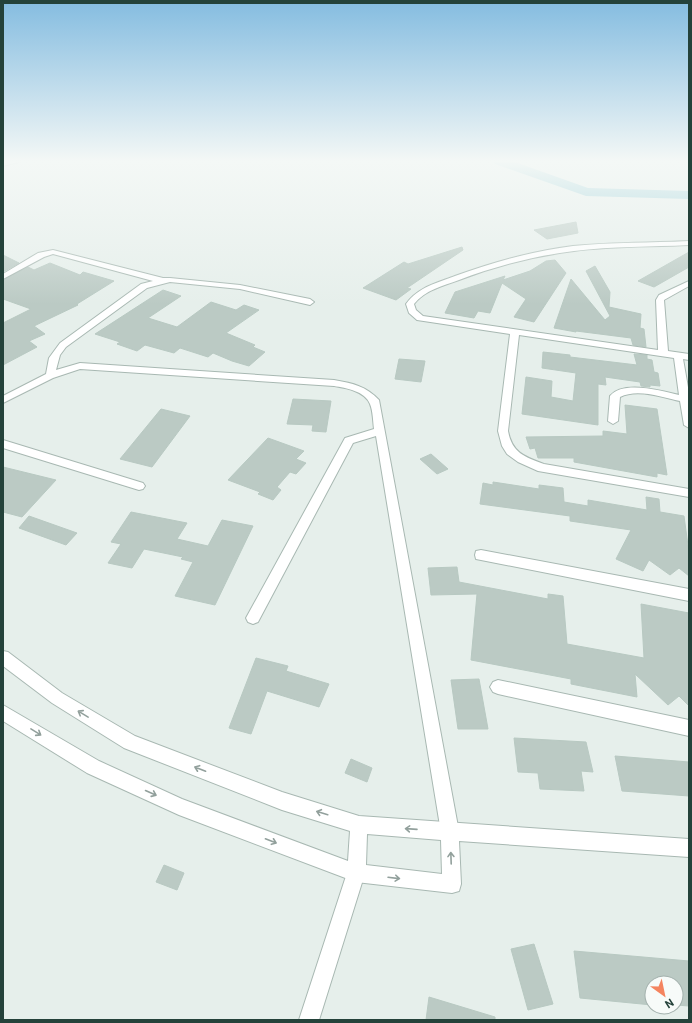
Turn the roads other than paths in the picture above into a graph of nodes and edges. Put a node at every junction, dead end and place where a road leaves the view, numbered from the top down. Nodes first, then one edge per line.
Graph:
1 (689, 243) edge
2 (3, 277) edge
3 (161, 280) junction
4 (689, 283) edge
5 (310, 302) dead end
6 (516, 332) junction
7 (663, 353) junction
8 (678, 355) junction
9 (689, 357) edge
10 (51, 374) junction
11 (685, 399) junction
12 (3, 400) edge
13 (613, 421) dead end
14 (689, 425) edge
15 (380, 431) junction
16 (3, 444) edge
17 (139, 486) dead end
18 (689, 493) edge
19 (481, 555) dead end
20 (689, 594) edge
21 (253, 618) dead end
22 (3, 657) edge
23 (498, 687) dead end
24 (3, 712) edge
25 (689, 728) edge
26 (359, 825) junction
27 (450, 832) junction
28 (689, 848) edge
29 (356, 873) junction
30 (309, 1020) edge

1 - 6 street
2 - 3 street
3 - 5 street
3 - 10 street
4 - 7 street
6 - 7 street
6 - 18 street
7 - 8 street
8 - 9 street
8 - 11 street
10 - 12 street
10 - 15 street
11 - 13 street
11 - 14 street
15 - 21 street
15 - 27 street
16 - 17 street
19 - 20 street
26 -> 22 street
23 - 25 street
24 -> 29 street
27 -> 26 street
26 - 29 street
27 - 28 street
29 -> 27 street
29 - 30 street

